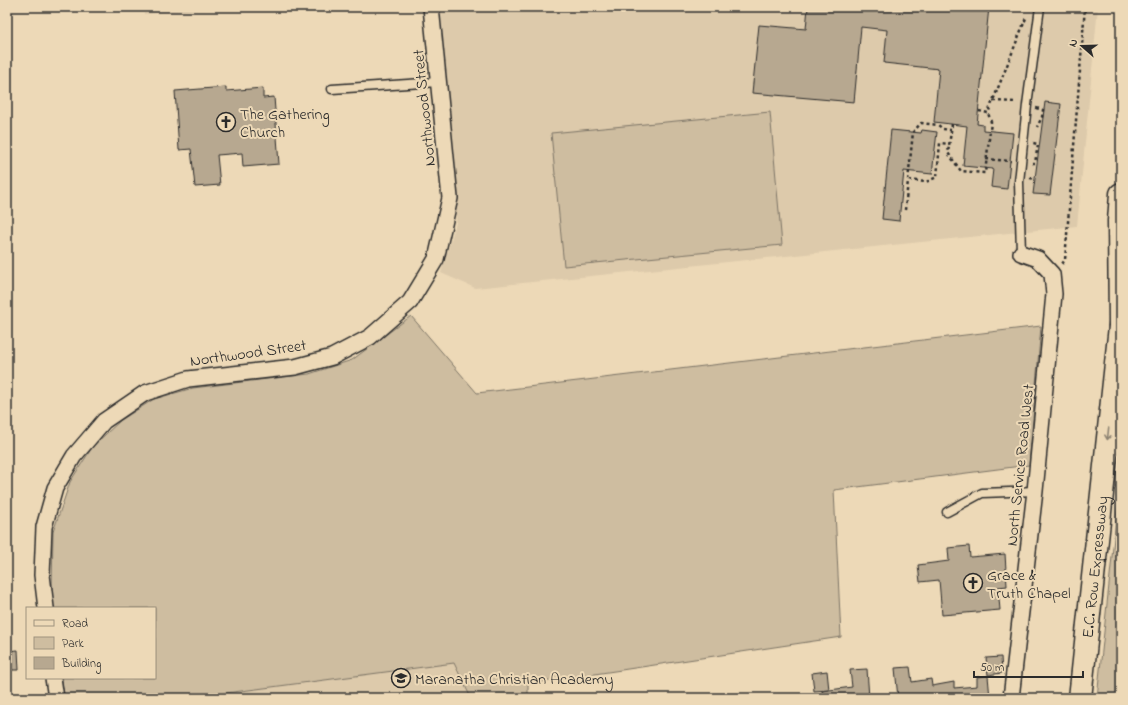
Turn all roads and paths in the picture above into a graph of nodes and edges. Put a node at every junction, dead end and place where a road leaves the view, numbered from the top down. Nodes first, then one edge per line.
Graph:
1 (431, 7) edge
2 (1040, 7) edge
3 (1085, 7) edge
4 (1028, 12) dead end
5 (438, 82) junction
6 (332, 89) dead end
7 (993, 101) junction
8 (1018, 102) dead end
9 (979, 111) dead end
10 (988, 112) junction
11 (952, 124) dead end
12 (952, 130) junction
13 (949, 144) junction
14 (986, 159) junction
15 (1011, 161) dead end
16 (909, 180) junction
17 (1121, 194) edge
18 (905, 210) dead end
19 (1021, 253) joint
20 (1058, 269) dead end
21 (1121, 323) edge
22 (1035, 491) junction
23 (947, 512) dead end
24 (46, 607) edge
25 (53, 679) edge
26 (56, 698) edge
27 (1011, 698) edge
28 (1080, 698) edge

1 - 5 street, Northwood Street
2 - 19 lane
3 - 20 path
4 - 7 path
5 - 6 lane
5 - 24 street, Northwood Street
7 - 8 path
7 - 10 path
9 - 10 path
10 - 14 path
11 - 12 path
12 - 13 path
12 - 16 path
13 - 14 path
13 - 16 path
14 - 15 path
16 - 18 path
17 - 21 highway, E.C. Row Expressway
19 - 22 street, North Service Road West
21 -> 28 highway, E.C. Row Expressway
22 - 23 lane
22 - 27 street, North Service Road West
25 - 26 street

